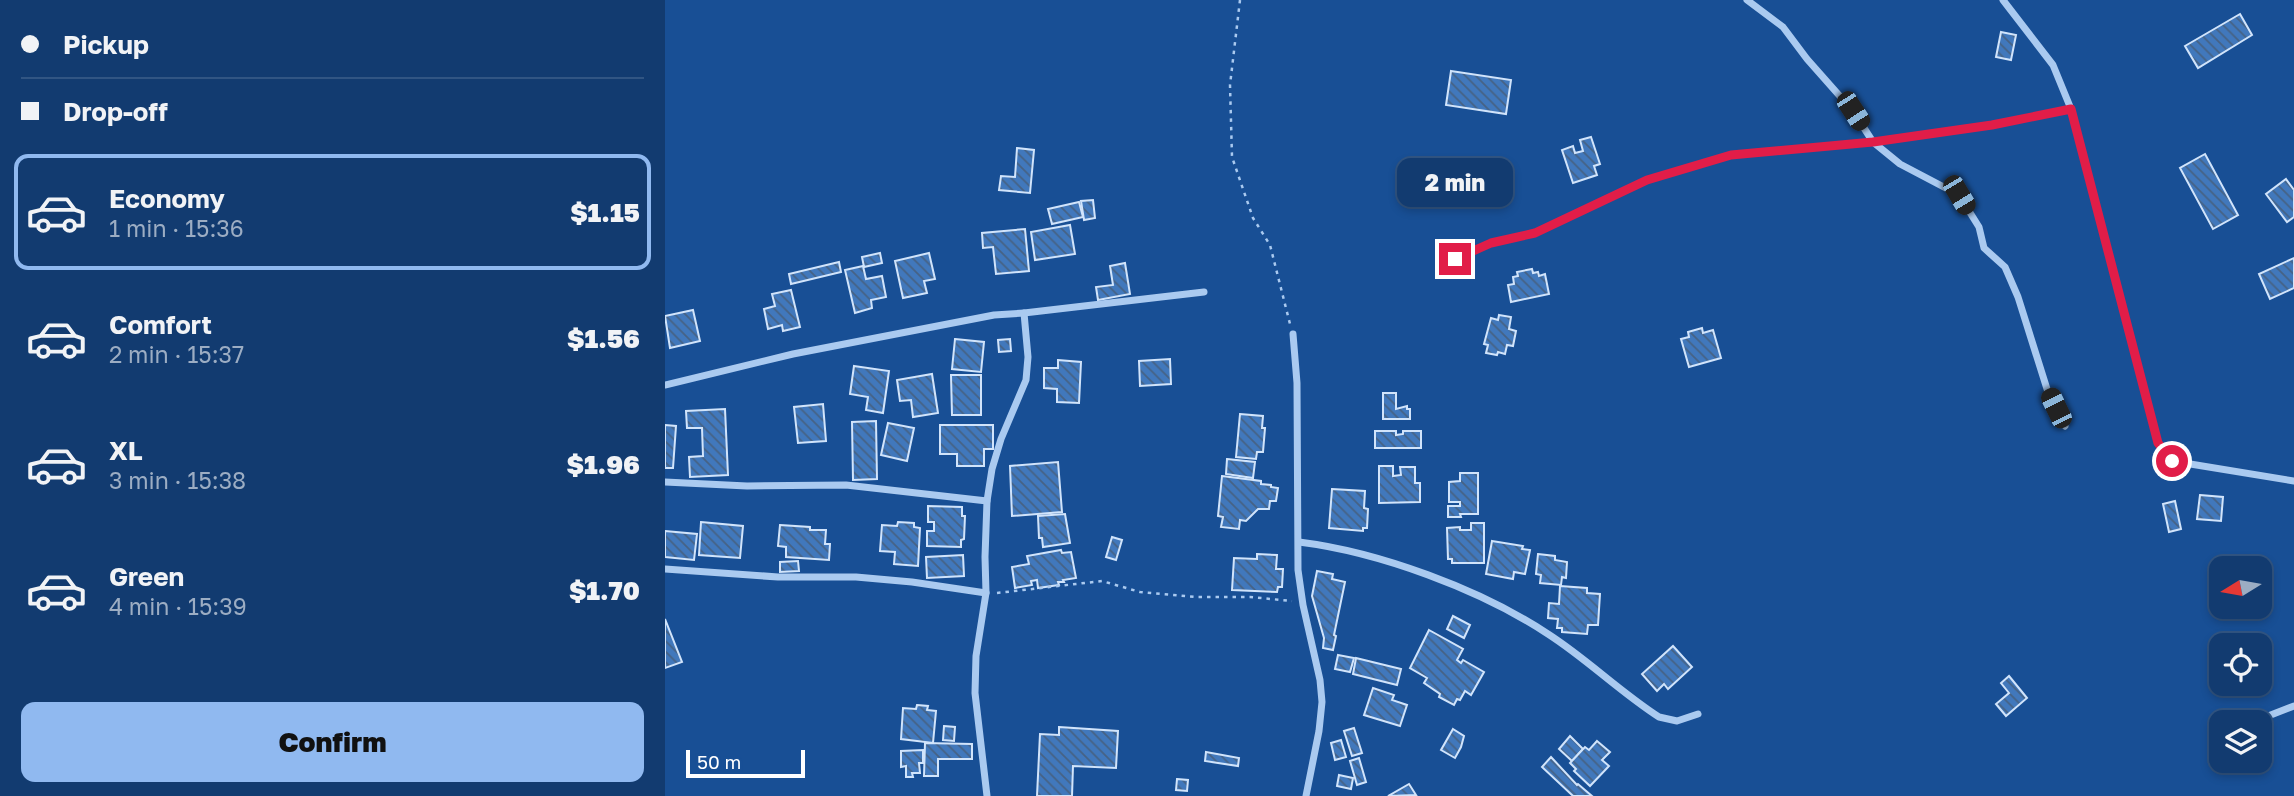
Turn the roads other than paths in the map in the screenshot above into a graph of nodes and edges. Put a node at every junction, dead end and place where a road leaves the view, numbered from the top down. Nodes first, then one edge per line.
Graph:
1 (1747, 0) edge
2 (2003, 0) edge
3 (2071, 109) junction
4 (1873, 142) junction
5 (1455, 259) dead end
6 (1204, 292) dead end
7 (1024, 313) junction
8 (1293, 334) road end
9 (665, 385) edge
10 (2065, 426) dead end
11 (2294, 481) edge
12 (665, 482) edge
13 (987, 501) junction
14 (1299, 542) junction
15 (665, 569) edge
16 (986, 593) junction
17 (2294, 706) edge
18 (1698, 714) dead end
19 (2272, 715) edge
20 (987, 796) edge
21 (1306, 796) edge

1 - 4 street
2 - 3 street
3 - 4 street
3 - 11 street
4 - 5 street
4 - 10 street
6 - 7 street
7 - 9 street
7 - 13 street
8 - 14 street
12 - 13 street
13 - 16 street
14 - 18 street
14 - 21 street
15 - 16 street
16 - 20 street
17 - 19 street

